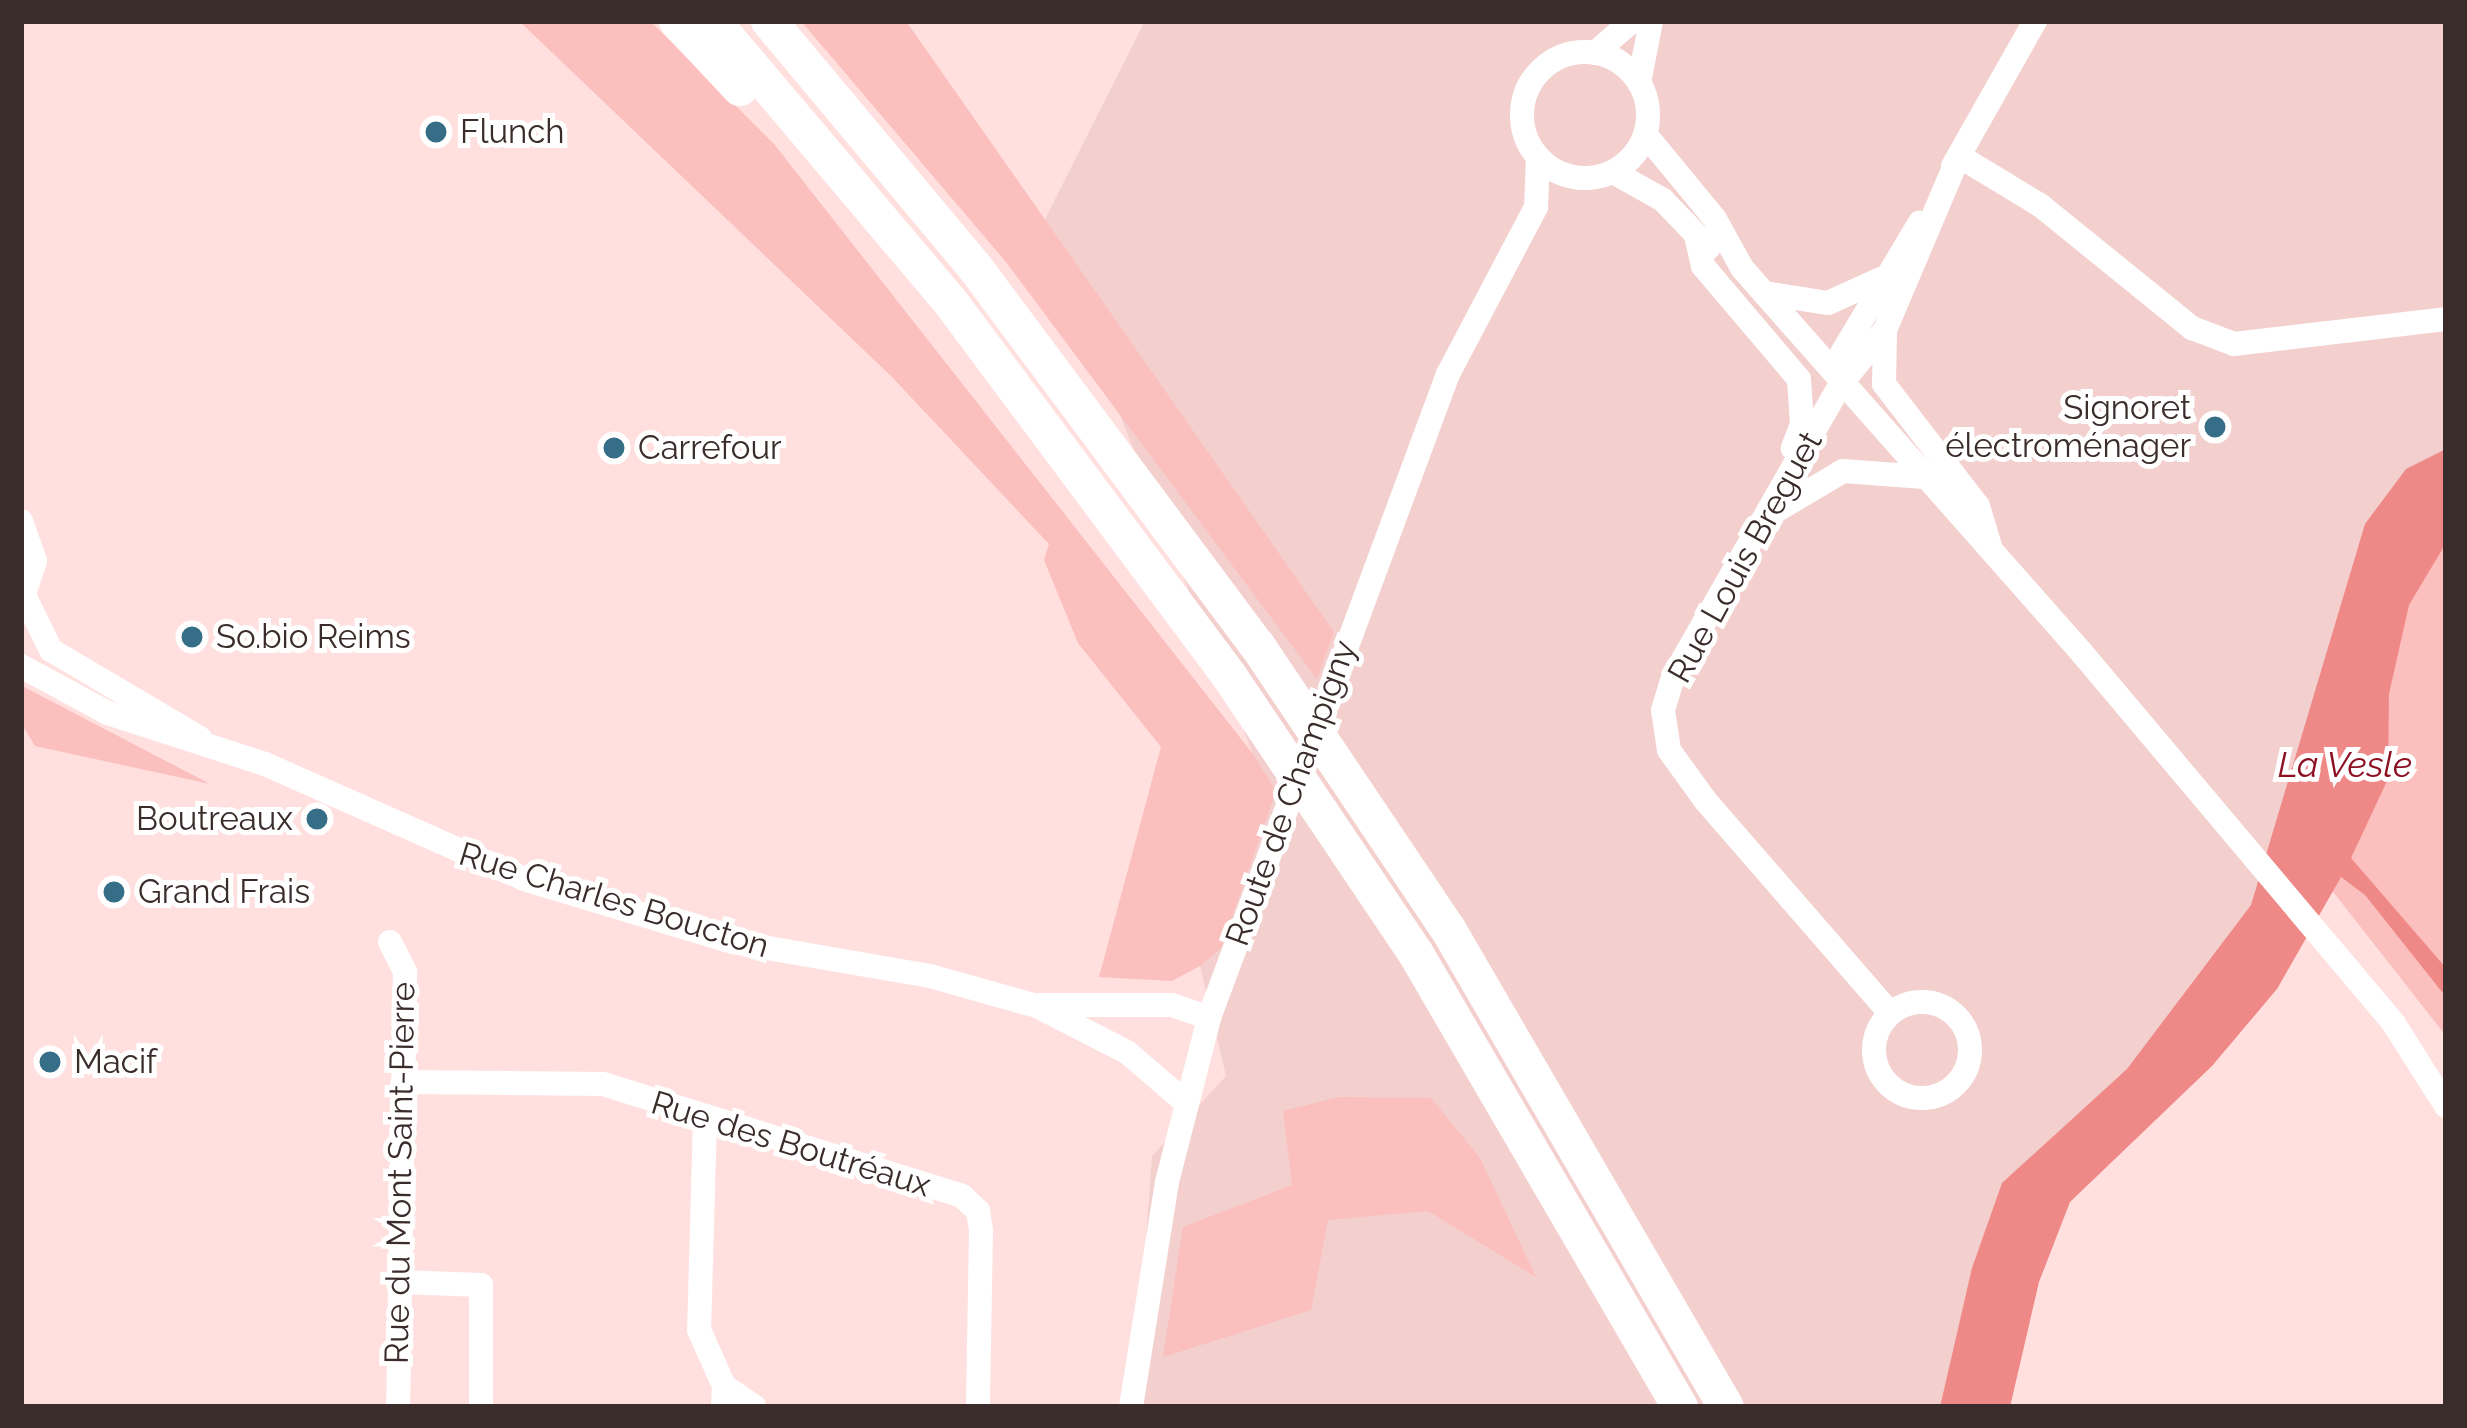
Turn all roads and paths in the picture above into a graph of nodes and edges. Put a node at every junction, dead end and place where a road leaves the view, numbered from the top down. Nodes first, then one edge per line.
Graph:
1 (677, 21) edge
2 (712, 21) edge
3 (769, 21) edge
4 (1632, 21) edge
5 (1651, 21) edge
6 (2035, 21) edge
7 (1595, 53) junction
8 (1639, 83) junction
9 (1645, 134) junction
10 (1959, 156) junction
11 (1538, 158) junction
12 (1613, 172) junction
13 (1570, 176) junction
14 (1536, 207) junction
15 (1697, 240) junction
16 (907, 248) junction
17 (1742, 268) junction
18 (1891, 269) junction
19 (1764, 293) junction
20 (2446, 319) edge
21 (1885, 330) junction
22 (1841, 384) junction
23 (1924, 477) junction
24 (1767, 517) junction
25 (21, 521) edge
26 (1993, 554) junction
27 (23, 600) edge
28 (21, 666) edge
29 (207, 742) junction
30 (391, 942) dead end
31 (1037, 1006) junction
32 (1890, 1013) junction
33 (1209, 1018) junction
34 (403, 1082) junction
35 (1184, 1101) junction
36 (2446, 1106) edge
37 (705, 1119) junction
38 (400, 1282) junction
39 (724, 1397) edge
40 (398, 1407) edge
41 (481, 1407) edge
42 (755, 1407) edge
43 (978, 1407) edge
44 (1132, 1407) edge
45 (1680, 1407) edge
46 (1726, 1407) edge

1 - 16 highway
2 - 16 highway
3 - 46 highway
4 - 7 street
5 - 8 street
6 - 10 street
7 - 8 street
7 - 11 street
8 - 9 street
9 - 12 street
9 - 17 street
10 - 18 street
10 - 20 street
10 - 21 street
11 - 13 street
11 - 14 street, Route de Champigny
12 - 13 street
12 - 15 street
13 - 14 street, Route de Champigny
14 - 33 street, Route de Champigny
15 - 17 street
15 - 24 street
16 - 45 highway
17 - 19 street
18 - 19 street
18 - 22 street
19 - 22 street
21 - 22 street
21 - 26 street
22 - 23 street
22 - 24 street, Rue Louis Breguet
23 - 24 street
23 - 26 street
24 - 32 street, Rue Louis Breguet
25 - 27 street
26 - 36 street
27 - 29 street, Rue Charles Boucton
28 - 29 street, Rue Charles Boucton
29 - 31 street, Rue Charles Boucton
30 - 34 street, Rue du Mont Saint-Pierre
31 - 33 street, Rue Charles Boucton
31 - 35 street, Rue Charles Boucton
32 - 32 street
33 - 35 street, Route de Champigny
34 - 37 street, Rue des Boutréaux
34 - 38 street, Rue du Mont Saint-Pierre
35 - 44 street, Route de Champigny
37 - 39 street
37 - 43 street, Rue des Boutréaux
38 - 40 street, Rue du Mont Saint-Pierre
38 - 41 street
39 - 42 street

